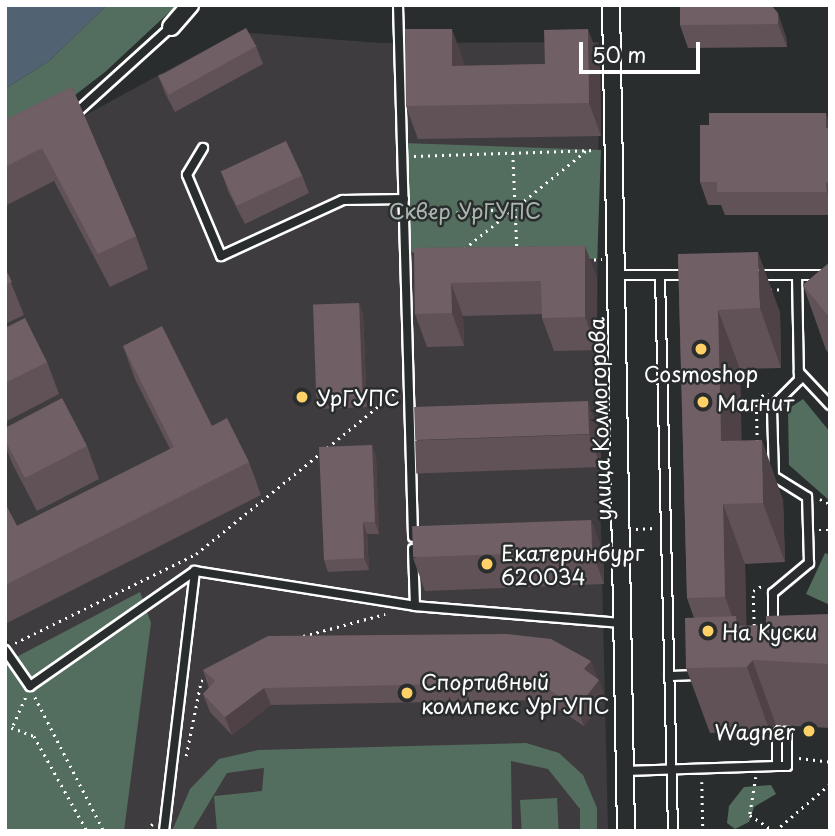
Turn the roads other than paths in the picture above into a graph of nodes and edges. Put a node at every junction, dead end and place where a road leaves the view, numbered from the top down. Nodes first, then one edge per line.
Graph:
1 (190, 5) edge
2 (398, 5) edge
3 (611, 5) edge
4 (171, 27) joint
5 (67, 118) edge
6 (203, 148) dead end
7 (404, 199) junction
8 (616, 267) junction
9 (660, 275) junction
10 (700, 275) edge
11 (742, 275) edge
12 (797, 275) junction
13 (830, 275) edge
14 (799, 372) junction
15 (830, 405) edge
16 (427, 551) edge
17 (414, 552) junction
18 (195, 571) junction
19 (415, 606) junction
20 (625, 623) junction
21 (773, 639) edge
22 (5, 649) edge
23 (708, 675) edge
24 (669, 676) junction
25 (787, 731) dead end
26 (777, 732) dead end
27 (777, 766) junction
28 (672, 769) junction
29 (625, 771) junction
30 (164, 831) edge
31 (626, 831) edge
32 (673, 831) edge

1 - 4 street
2 - 7 lane
3 - 8 street, улица Колмогорова
4 - 5 lane
6 - 7 lane
7 - 17 lane
8 - 9 lane
8 - 20 street, улица Колмогорова
9 - 10 lane
9 - 24 lane
11 - 12 lane
12 - 13 lane
12 - 14 lane
14 - 15 lane
14 - 21 lane
16 - 17 lane
17 - 19 lane
18 - 19 lane
18 - 22 lane
18 - 30 lane
19 - 20 lane
20 - 29 street, улица Колмогорова
23 - 24 lane
24 - 28 lane
25 - 27 lane
26 - 27 lane
27 - 28 lane
28 - 29 lane
28 - 32 lane
29 - 31 street, улица Колмогорова

